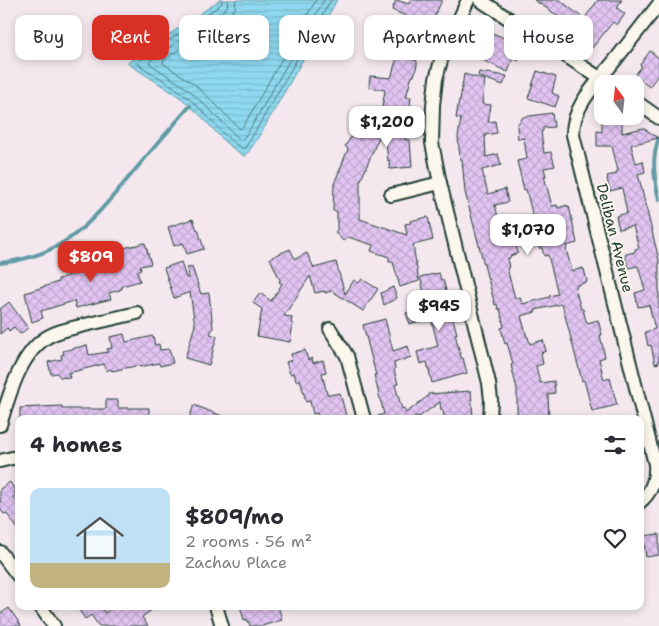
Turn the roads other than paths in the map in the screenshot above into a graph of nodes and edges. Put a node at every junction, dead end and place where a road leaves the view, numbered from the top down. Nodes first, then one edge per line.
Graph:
1 (468, 0) edge
2 (480, 0) edge
3 (659, 4) edge
4 (596, 75) edge
5 (609, 75) edge
6 (594, 89) edge
7 (644, 107) edge
8 (659, 118) edge
9 (440, 183) junction
10 (391, 195) dead end
11 (137, 313) dead end
12 (330, 329) dead end
13 (363, 415) edge
14 (490, 415) edge
15 (643, 415) edge
16 (644, 420) edge
17 (0, 425) edge
18 (15, 458) edge
19 (0, 461) edge
20 (644, 498) edge
21 (0, 552) edge
22 (15, 573) edge
23 (43, 610) edge
24 (217, 610) edge
25 (54, 626) edge
26 (222, 626) edge

1 - 9 street
2 - 4 street
3 - 5 street, Deliban Avenue
6 - 15 street, Deliban Avenue
7 - 8 street
9 - 10 street
9 - 14 street
11 - 17 street
12 - 13 street
16 - 20 street, Deliban Avenue
18 - 19 street
21 - 22 street
23 - 25 street
24 - 26 street

